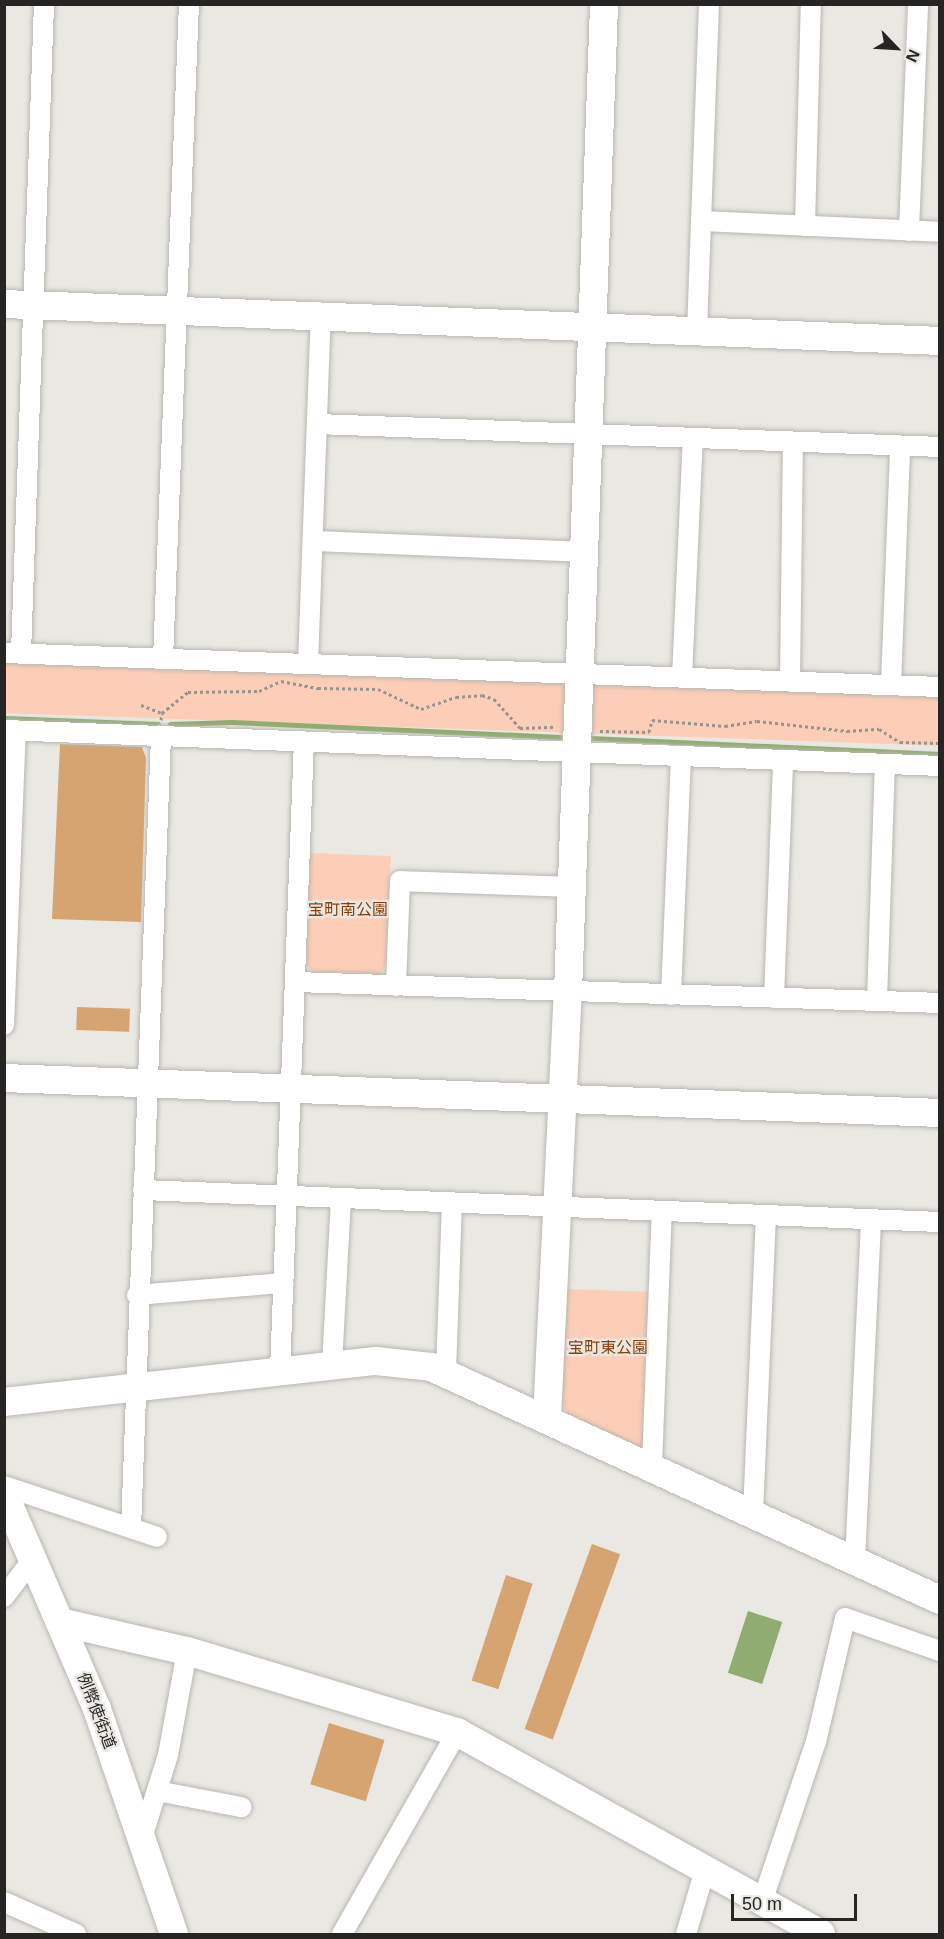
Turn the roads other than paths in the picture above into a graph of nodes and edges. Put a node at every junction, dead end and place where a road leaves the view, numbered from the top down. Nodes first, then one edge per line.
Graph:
1 (44, 4) edge
2 (189, 4) edge
3 (604, 4) edge
4 (709, 4) edge
5 (811, 4) edge
6 (918, 4) edge
7 (701, 221) junction
8 (805, 226) junction
9 (909, 231) junction
10 (939, 232) edge
11 (4, 304) edge
12 (33, 305) junction
13 (178, 310) junction
14 (321, 316) junction
15 (591, 327) junction
16 (697, 331) junction
17 (939, 341) edge
18 (317, 424) junction
19 (587, 434) junction
20 (693, 439) junction
21 (793, 442) junction
22 (900, 446) junction
23 (939, 447) edge
24 (313, 541) junction
25 (583, 552) junction
26 (13, 653) edge
27 (163, 659) junction
28 (308, 664) junction
29 (578, 672) junction
30 (682, 677) junction
31 (790, 681) junction
32 (891, 685) junction
33 (939, 687) edge
34 (10, 730) edge
35 (160, 736) junction
36 (304, 741) junction
37 (575, 741) junction
38 (681, 756) junction
39 (783, 761) junction
40 (885, 764) junction
41 (939, 766) edge
42 (572, 887) junction
43 (295, 982) junction
44 (396, 986) junction
45 (568, 992) junction
46 (670, 995) junction
47 (774, 998) junction
48 (877, 1001) junction
49 (939, 1003) edge
50 (4, 1025) edge
51 (4, 1078) edge
52 (146, 1083) junction
53 (291, 1090) junction
54 (563, 1100) junction
55 (939, 1113) edge
56 (143, 1190) junction
57 (287, 1197) junction
58 (341, 1199) junction
59 (452, 1203) junction
60 (558, 1207) junction
61 (662, 1211) junction
62 (765, 1215) junction
63 (871, 1219) junction
64 (939, 1222) edge
65 (284, 1283) junction
66 (137, 1295) junction
67 (332, 1365) junction
68 (280, 1371) junction
69 (446, 1374) junction
70 (134, 1387) junction
71 (4, 1402) edge
72 (547, 1417) junction
73 (652, 1466) junction
74 (4, 1485) edge
75 (4, 1492) edge
76 (753, 1513) junction
77 (131, 1528) junction
78 (157, 1537) dead end
79 (33, 1559) junction
80 (855, 1561) junction
81 (4, 1597) edge
82 (939, 1600) edge
83 (60, 1622) junction
84 (187, 1651) junction
85 (939, 1651) edge
86 (457, 1732) junction
87 (157, 1791) junction
88 (241, 1807) dead end
89 (142, 1838) junction
90 (705, 1870) junction
91 (4, 1902) edge
92 (762, 1902) junction
93 (52, 1930) edge
94 (76, 1935) edge
95 (174, 1935) edge
96 (342, 1935) edge
97 (686, 1935) edge
98 (822, 1935) edge

1 - 12 street
2 - 13 street
3 - 15 street
4 - 7 street
5 - 8 street
6 - 9 street
7 - 8 street
7 - 16 street
8 - 9 street
9 - 10 street
11 - 12 street
12 - 13 street
12 - 26 street
13 - 14 street
13 - 27 street
14 - 15 street
14 - 18 street
15 - 16 street
15 - 19 street
16 - 17 street
18 - 19 street
18 - 24 street
19 - 20 street
19 - 25 street
20 - 21 street
20 - 30 street
21 - 22 street
21 - 31 street
22 - 23 street
22 - 32 street
24 - 25 street
24 - 28 street
25 - 29 street
26 - 27 street
27 - 28 street
28 - 29 street
29 - 30 street
29 - 37 street
30 - 31 street
31 - 32 street
32 - 33 street
34 - 35 street
34 - 50 street
35 - 36 street
35 - 52 street
36 - 37 street
36 - 43 street
37 - 38 street
37 - 42 street
38 - 39 street
38 - 46 street
39 - 40 street
39 - 47 street
40 - 41 street
40 - 48 street
42 - 44 street
42 - 45 street
43 - 44 street
43 - 53 street
44 - 45 street
45 - 46 street
45 - 54 street
46 - 47 street
47 - 48 street
48 - 49 street
51 - 52 street
52 - 53 street
52 - 56 street
53 - 54 street
53 - 57 street
54 - 55 street
54 - 60 street
56 - 57 street
56 - 66 street
57 - 58 street
57 - 65 street
58 - 59 street
58 - 67 street
59 - 60 street
59 - 69 street
60 - 61 street
60 - 72 street
61 - 62 street
61 - 73 street
62 - 63 street
62 - 76 street
63 - 64 street
63 - 80 street
65 - 66 street
65 - 68 street
66 - 70 street
67 - 68 street
67 - 69 street
68 - 70 street
69 - 72 street
70 - 71 street
70 - 77 street
72 - 73 street
73 - 76 street
74 - 77 street
75 - 79 street, 例幣使街道
76 - 80 street
77 - 78 street
79 - 81 street
79 - 83 street, 例幣使街道
80 - 82 street
83 - 84 street
83 - 89 street, 例幣使街道
84 - 86 street
84 - 87 street
85 - 92 street
86 - 90 street
86 - 96 street
87 - 88 street
87 - 89 street
89 - 95 street, 例幣使街道
90 - 92 street
90 - 97 street
91 - 93 street
92 - 98 street
93 - 94 street

